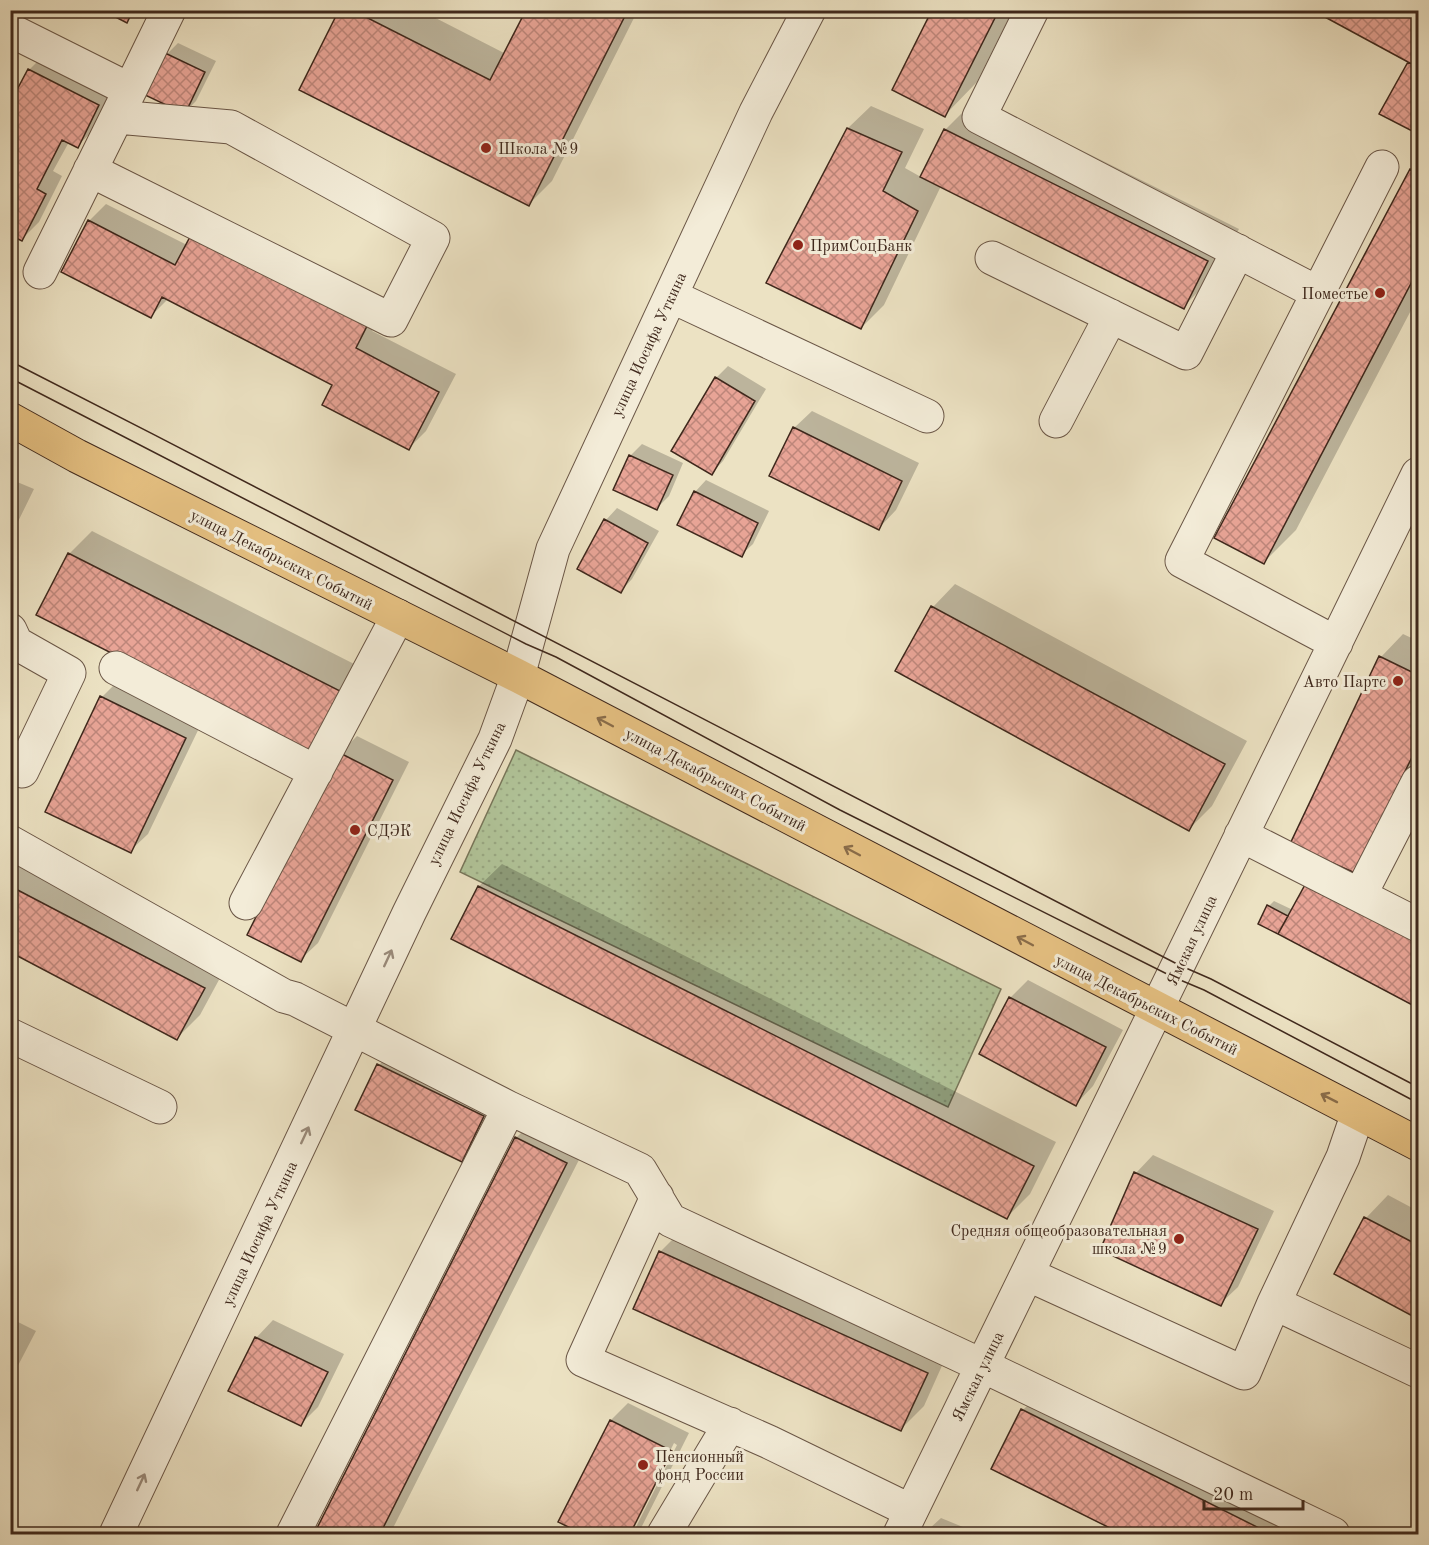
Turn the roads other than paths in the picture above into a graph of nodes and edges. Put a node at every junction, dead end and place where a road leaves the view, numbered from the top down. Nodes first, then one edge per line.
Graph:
1 (169, 10) edge
2 (809, 10) edge
3 (1032, 10) edge
4 (10, 30) edge
5 (123, 104) junction
6 (1382, 167) dead end
7 (90, 170) junction
8 (1238, 251) junction
9 (992, 258) dead end
10 (40, 272) dead end
11 (1318, 293) junction
12 (671, 296) junction
13 (1111, 316) junction
14 (927, 416) dead end
15 (10, 419) edge
16 (1056, 421) dead end
17 (1419, 474) edge
18 (398, 616) junction
19 (10, 630) edge
20 (1336, 643) junction
21 (116, 668) dead end
22 (518, 676) junction
23 (22, 771) dead end
24 (316, 772) junction
25 (1419, 782) edge
26 (1241, 835) junction
27 (10, 842) edge
28 (1360, 895) junction
29 (246, 903) dead end
30 (1419, 925) edge
31 (1157, 1009) junction
32 (354, 1030) junction
33 (10, 1035) edge
34 (160, 1107) dead end
35 (509, 1108) junction
36 (1358, 1113) junction
37 (1419, 1144) edge
38 (657, 1197) junction
39 (1027, 1274) junction
40 (1274, 1303) junction
41 (983, 1366) junction
42 (1419, 1371) edge
43 (730, 1424) junction
44 (906, 1523) edge
45 (116, 1534) edge
46 (293, 1534) edge
47 (664, 1534) edge
48 (1333, 1534) edge

1 - 5 street
2 - 12 street, улица Иосифа Уткина
3 - 8 street
4 - 5 street
5 - 7 street
5 - 7 street
6 - 11 street
7 - 10 street
8 - 11 street
8 - 13 street
9 - 13 street
11 - 20 street
12 - 14 street
12 - 22 street, улица Иосифа Уткина
13 - 16 street
15 - 18 main road, улица Декабрьских Событий
17 - 20 street, Ямская улица
18 - 22 main road, улица Декабрьских Событий
18 - 24 street
19 - 23 street
20 - 26 street, Ямская улица
21 - 24 street
31 -> 22 main road, улица Декабрьских Событий
32 -> 22 street, улица Иосифа Уткина
24 - 29 street
25 - 28 street
26 - 28 street
26 - 31 street, Ямская улица
27 - 32 street
28 - 30 street
36 -> 31 main road, улица Декабрьских Событий
31 - 39 street, Ямская улица
32 - 35 street
45 -> 32 street, улица Иосифа Уткина
33 - 34 street
35 - 38 street
35 - 46 street
36 - 37 main road, улица Декабрьских Событий
36 - 40 street
38 - 41 street
38 - 43 street
39 - 40 street
39 - 41 street, Ямская улица
40 - 42 street
41 - 44 street, Ямская улица
41 - 48 street
43 - 44 street
43 - 47 street

